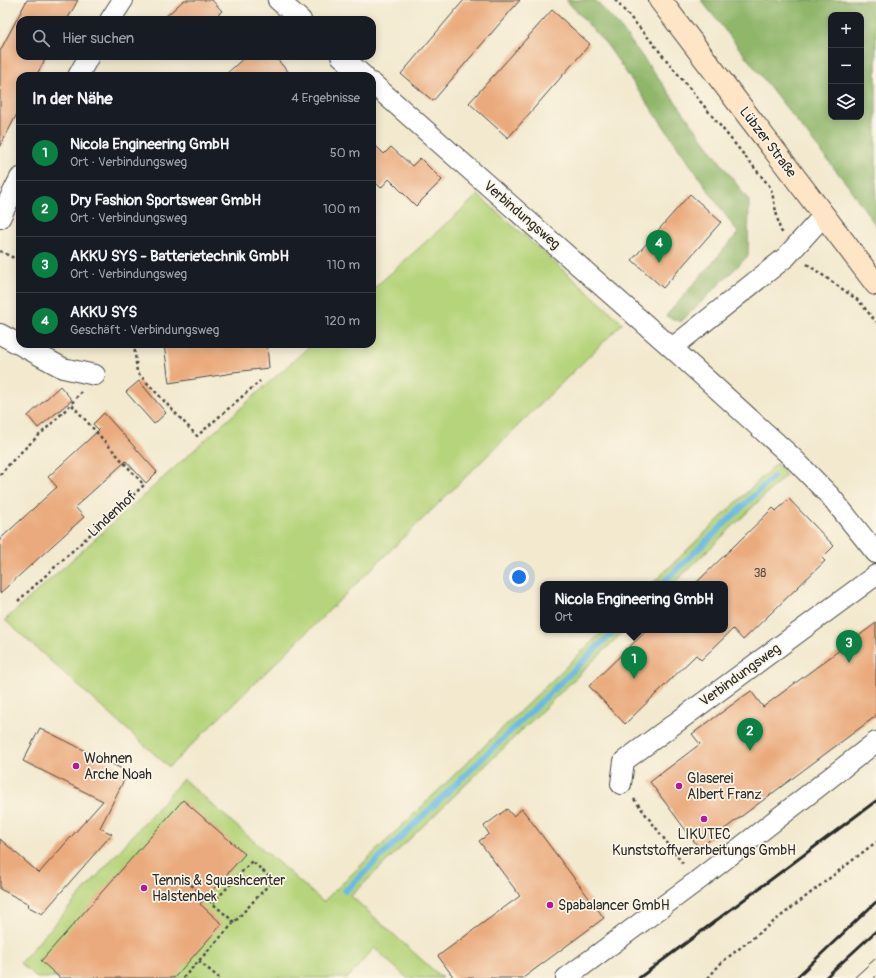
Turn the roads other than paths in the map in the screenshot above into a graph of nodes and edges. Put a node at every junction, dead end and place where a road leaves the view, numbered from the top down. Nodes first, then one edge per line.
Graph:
1 (123, 0) edge
2 (278, 0) edge
3 (660, 0) edge
4 (113, 16) edge
5 (296, 16) edge
6 (87, 60) edge
7 (346, 60) edge
8 (80, 72) edge
9 (359, 72) edge
10 (376, 87) edge
11 (16, 186) edge
12 (824, 215) junction
13 (0, 218) edge
14 (876, 284) edge
15 (0, 334) edge
16 (16, 343) edge
17 (26, 348) edge
18 (672, 348) junction
19 (95, 375) road end
20 (876, 553) edge
21 (876, 575) edge
22 (876, 742) edge
23 (621, 784) road end
24 (566, 978) edge

1 - 4 street
2 - 5 street
3 - 12 street, Lübzer Straße
6 - 8 street
7 - 9 street
10 - 18 street, Verbindungsweg
11 - 13 street
12 - 14 street, Lübzer Straße
12 - 18 street
15 - 16 street
17 - 19 street
18 - 20 street, Verbindungsweg
21 - 23 street, Verbindungsweg
22 - 24 street

